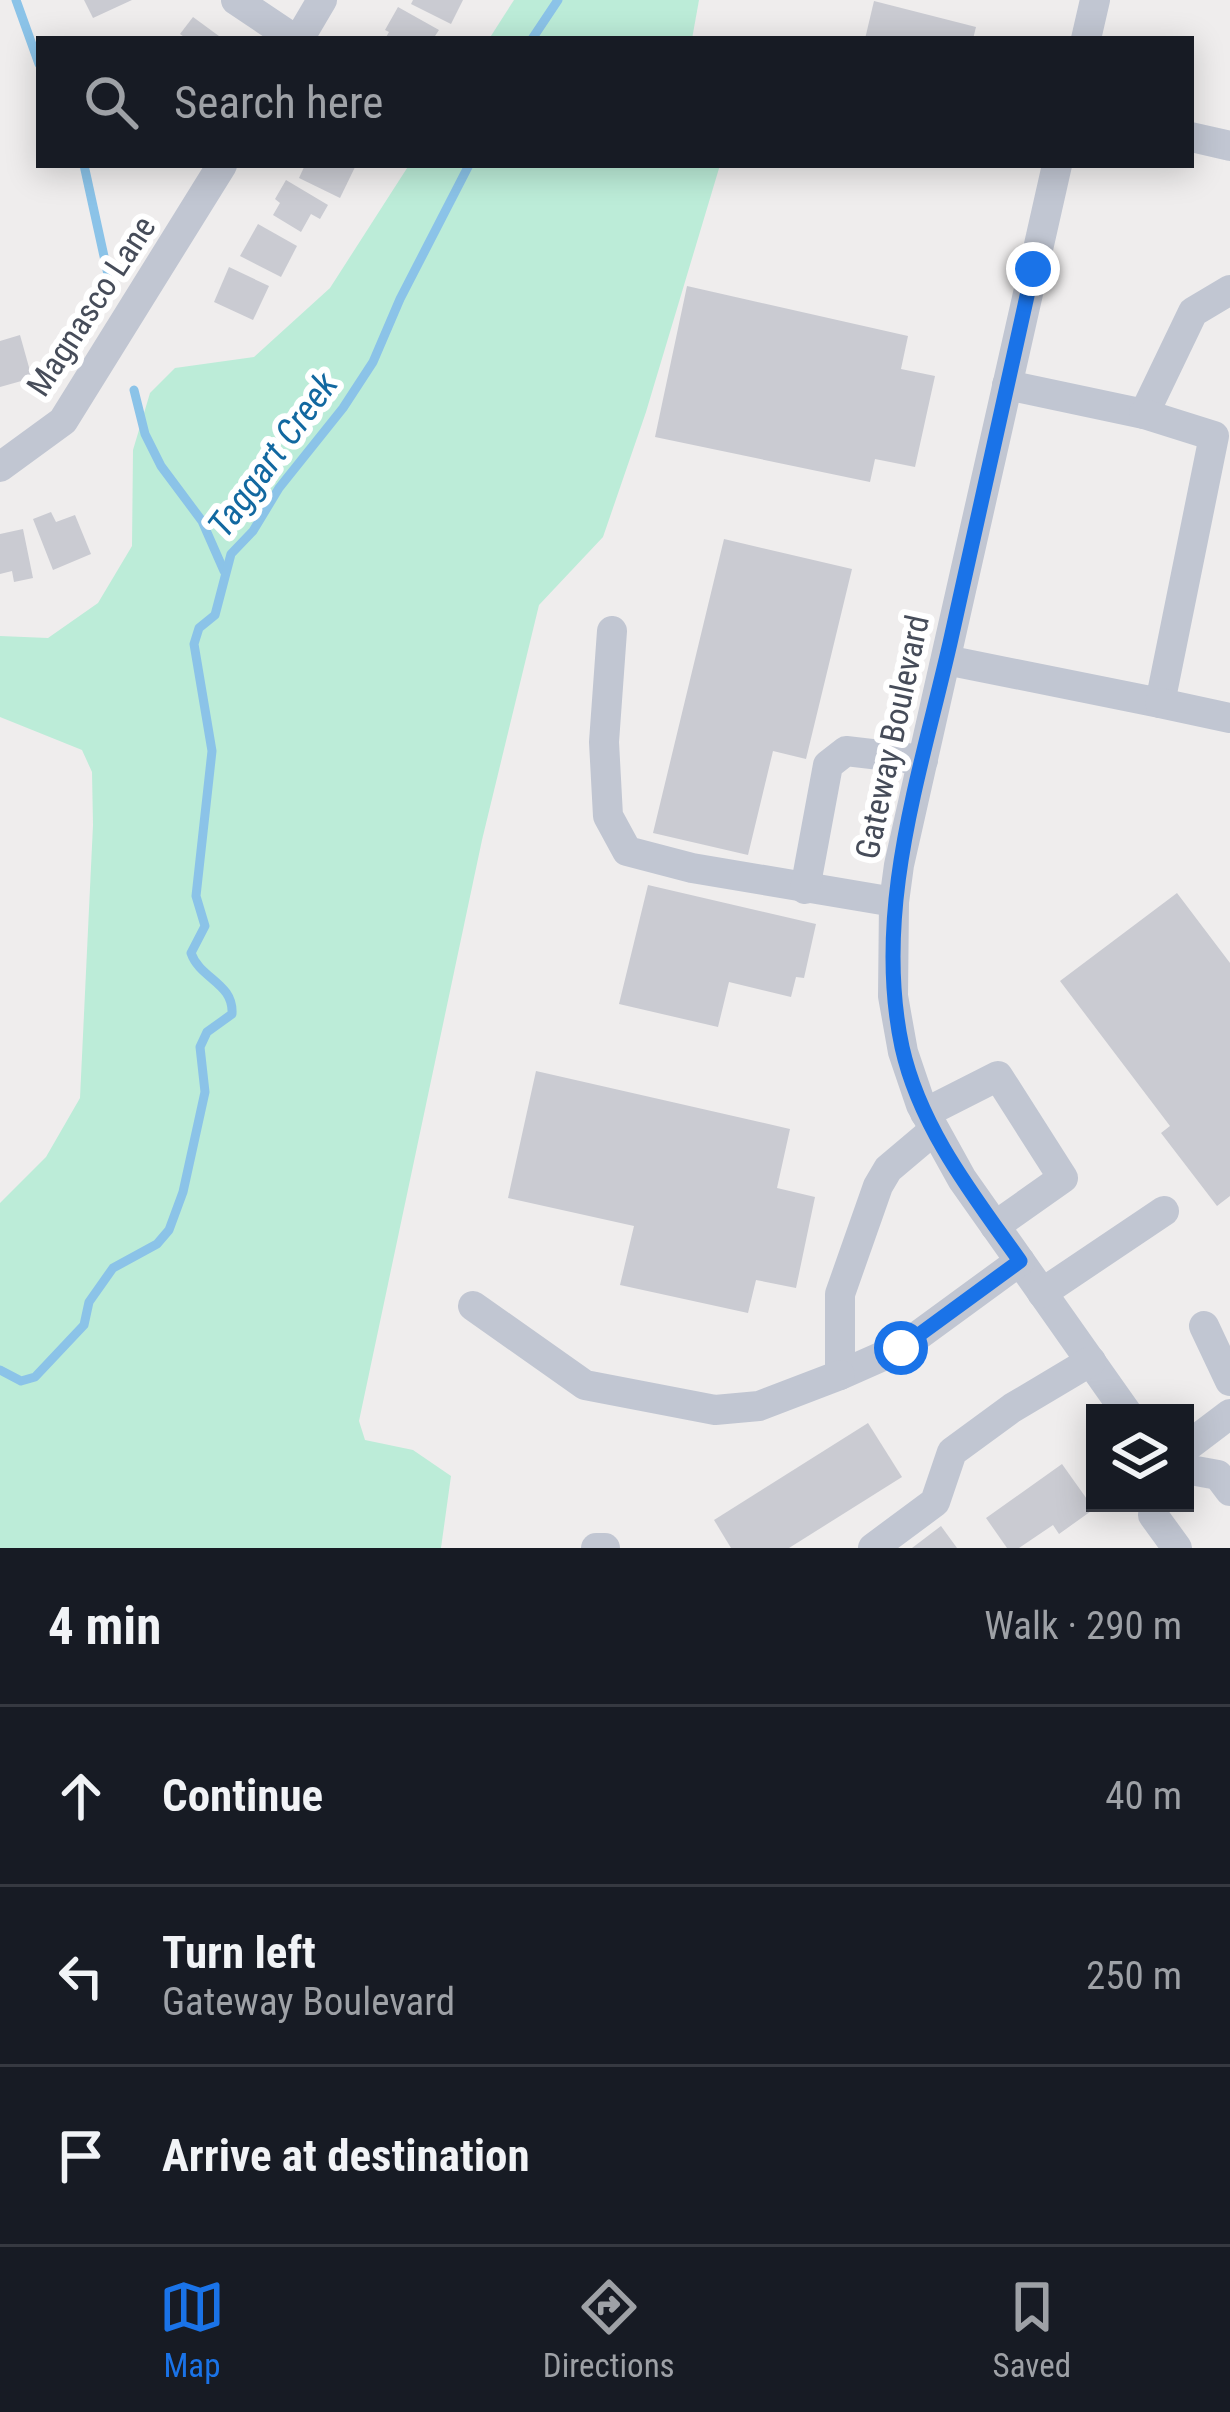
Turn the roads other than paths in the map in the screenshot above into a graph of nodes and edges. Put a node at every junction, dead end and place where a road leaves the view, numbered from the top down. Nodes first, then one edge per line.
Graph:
1 (236, 0) edge
2 (322, 0) edge
3 (1095, 0) edge
4 (292, 36) edge
5 (299, 36) edge
6 (1087, 36) edge
7 (1194, 138) edge
8 (1230, 146) edge
9 (221, 168) edge
10 (1056, 168) edge
11 (1230, 290) edge
12 (1007, 385) junction
13 (1144, 415) junction
14 (0, 467) edge
15 (613, 631) dead end
16 (946, 661) junction
17 (1160, 703) junction
18 (1230, 718) edge
19 (923, 760) junction
20 (805, 889) junction
21 (894, 902) junction
22 (929, 1122) junction
23 (1164, 1210) dead end
24 (995, 1226) junction
25 (1020, 1261) junction
26 (1042, 1292) junction
27 (473, 1306) dead end
28 (1204, 1326) dead end
29 (1090, 1361) junction
30 (840, 1376) junction
31 (1230, 1381) edge
32 (1121, 1404) edge
33 (1230, 1414) edge
34 (1194, 1441) edge
35 (1194, 1470) edge
36 (1230, 1491) edge
37 (1154, 1512) edge
38 (596, 1548) edge
39 (605, 1548) edge
40 (873, 1548) edge
41 (1177, 1548) edge

1 - 4 street
2 - 5 street
3 - 6 street
7 - 8 street
9 - 14 street, Magnasco Lane
10 - 12 street, Gateway Boulevard
11 - 13 street
12 - 13 street
12 - 16 street, Gateway Boulevard
13 - 17 street
15 - 20 street
16 - 17 street
16 - 19 street, Gateway Boulevard
17 - 18 street
19 - 20 street
19 - 21 street, Gateway Boulevard
20 - 21 street
21 - 22 street, Gateway Boulevard
22 - 24 street, Gateway Boulevard
22 - 24 street
22 - 30 street
23 - 26 street
24 - 25 street, Gateway Boulevard
25 - 26 street, Gateway Boulevard
25 - 30 street
26 - 29 street, Gateway Boulevard
27 - 30 street
28 - 31 street
29 - 32 street, Gateway Boulevard
29 - 40 street
33 - 34 street
35 - 36 street
37 - 41 street
38 - 39 street

